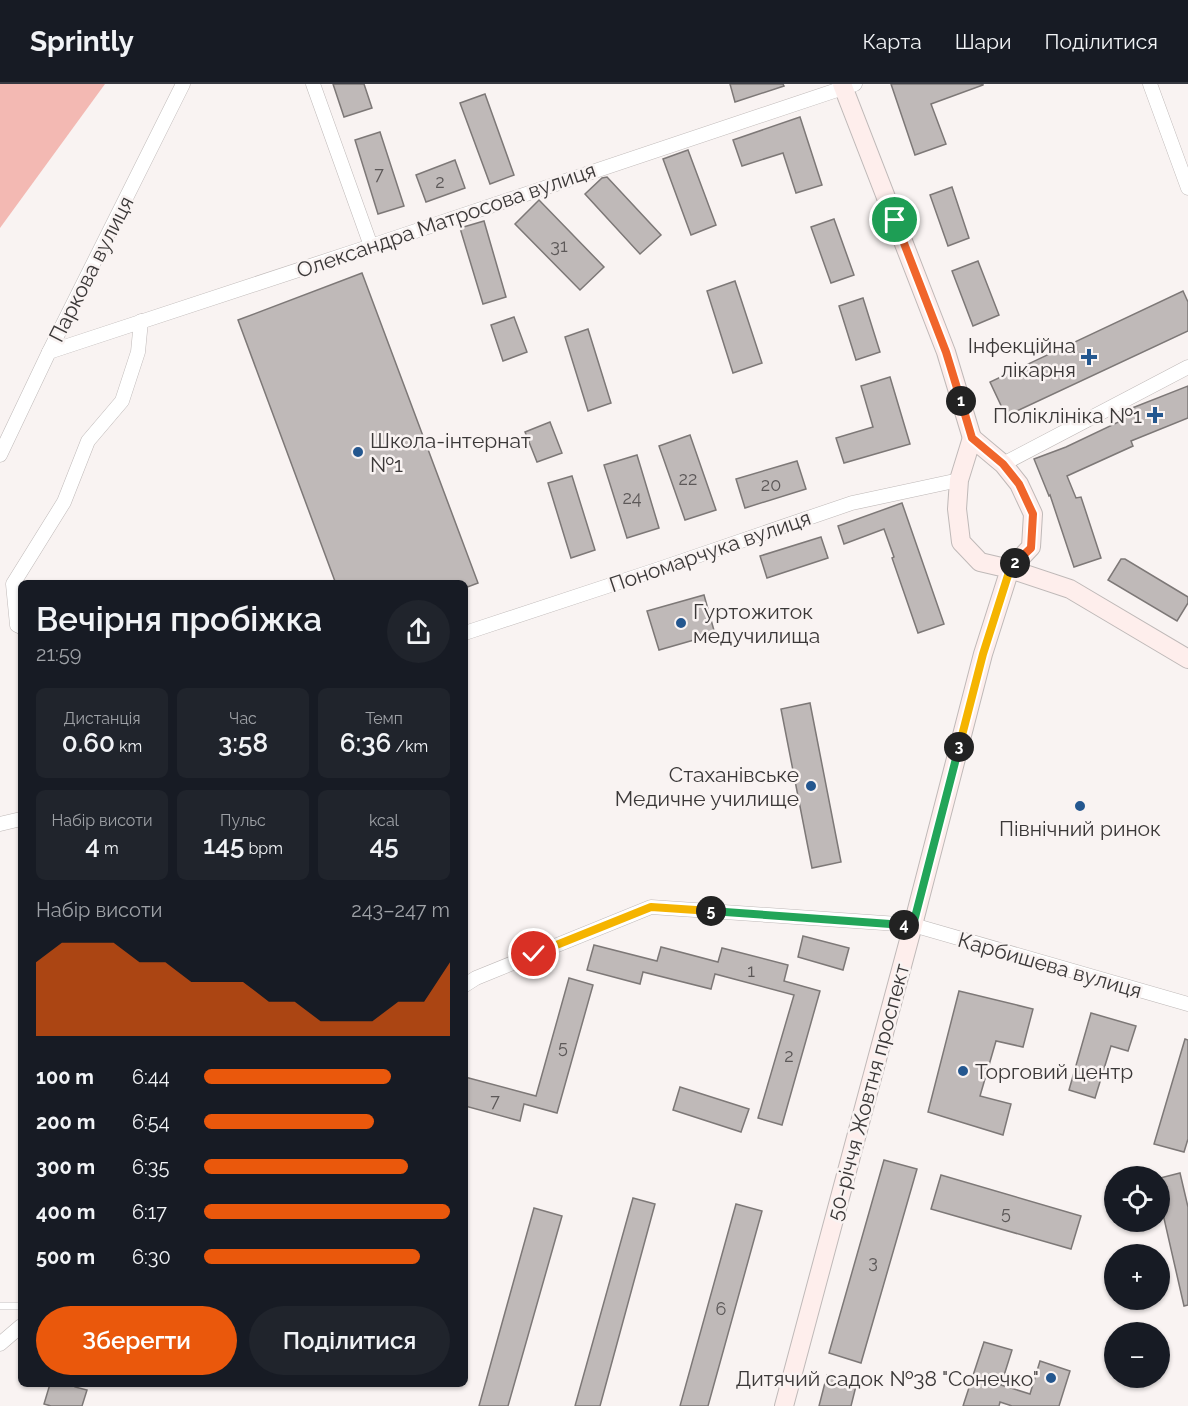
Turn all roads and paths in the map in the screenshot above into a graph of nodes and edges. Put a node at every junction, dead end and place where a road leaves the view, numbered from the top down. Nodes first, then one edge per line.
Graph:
1 (183, 84) edge
2 (313, 84) edge
3 (1150, 84) edge
4 (847, 85) edge
5 (1188, 188) edge
6 (371, 246) junction
7 (141, 321) junction
8 (49, 352) junction
9 (1188, 368) edge
10 (972, 438) junction
11 (0, 455) edge
12 (1003, 464) junction
13 (959, 480) junction
14 (1010, 569) junction
15 (18, 626) edge
16 (468, 632) edge
17 (1188, 659) edge
18 (18, 820) edge
19 (0, 824) edge
20 (913, 925) junction
21 (468, 983) edge
22 (1188, 1004) edge
23 (0, 1306) edge
24 (18, 1306) edge
25 (18, 1329) edge
26 (0, 1344) edge
27 (783, 1406) edge

1 - 8 street, Паркова вулиця
2 - 6 street
3 - 5 street
4 - 6 street, Олександра Матросова вулиця
4 - 10 street
6 - 7 street, Олександра Матросова вулиця
7 - 8 street, Олександра Матросова вулиця
7 - 15 street
8 - 11 street, Паркова вулиця
9 - 12 street
10 - 12 street
10 - 13 street
12 - 14 street
13 - 14 street
13 - 16 street, Пономарчука вулиця
14 - 17 street
14 - 20 street, 50-річчя Жовтня проспект
18 - 19 street
20 - 21 street, Карбишева вулиця
20 - 22 street, Карбишева вулиця
20 - 27 street, 50-річчя Жовтня проспект
23 - 24 lane
25 - 26 street

